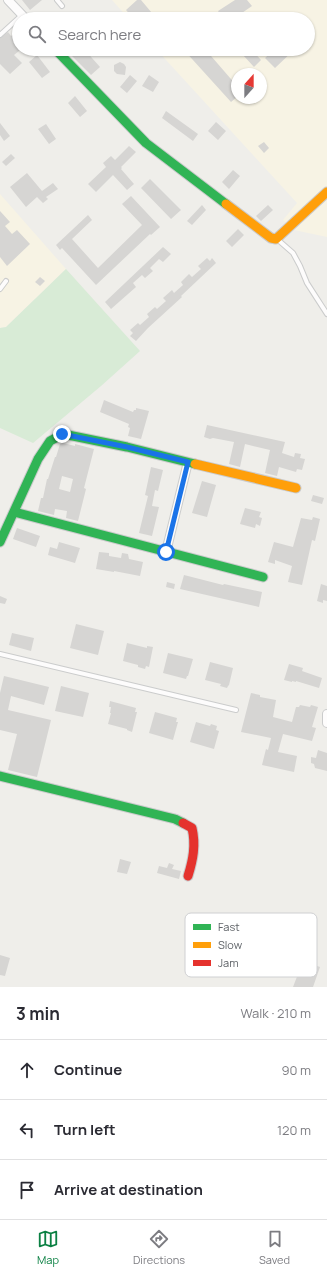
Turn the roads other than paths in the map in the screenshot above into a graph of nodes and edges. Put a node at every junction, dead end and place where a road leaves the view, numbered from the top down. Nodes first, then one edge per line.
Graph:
1 (8, 0) edge
2 (57, 0) edge
3 (62, 6) dead end
4 (19, 12) edge
5 (12, 26) edge
6 (0, 35) edge
7 (62, 56) edge
8 (327, 192) edge
9 (276, 239) junction
10 (6, 281) dead end
11 (0, 289) edge
12 (327, 314) edge
13 (188, 462) junction
14 (296, 488) dead end
15 (14, 512) junction
16 (0, 542) edge
17 (166, 552) junction
18 (263, 577) dead end
19 (0, 654) edge
20 (236, 710) dead end
21 (327, 714) edge
22 (327, 723) edge
23 (0, 776) edge
24 (188, 876) dead end

1 - 4 street
2 - 3 lane
5 - 6 lane
7 - 9 street
8 - 9 street
9 - 12 lane
10 - 11 lane
13 - 14 street
13 - 15 street
13 - 17 street
15 - 16 street
15 - 17 street
17 - 18 street
19 - 20 lane
21 - 22 street
23 - 24 street

